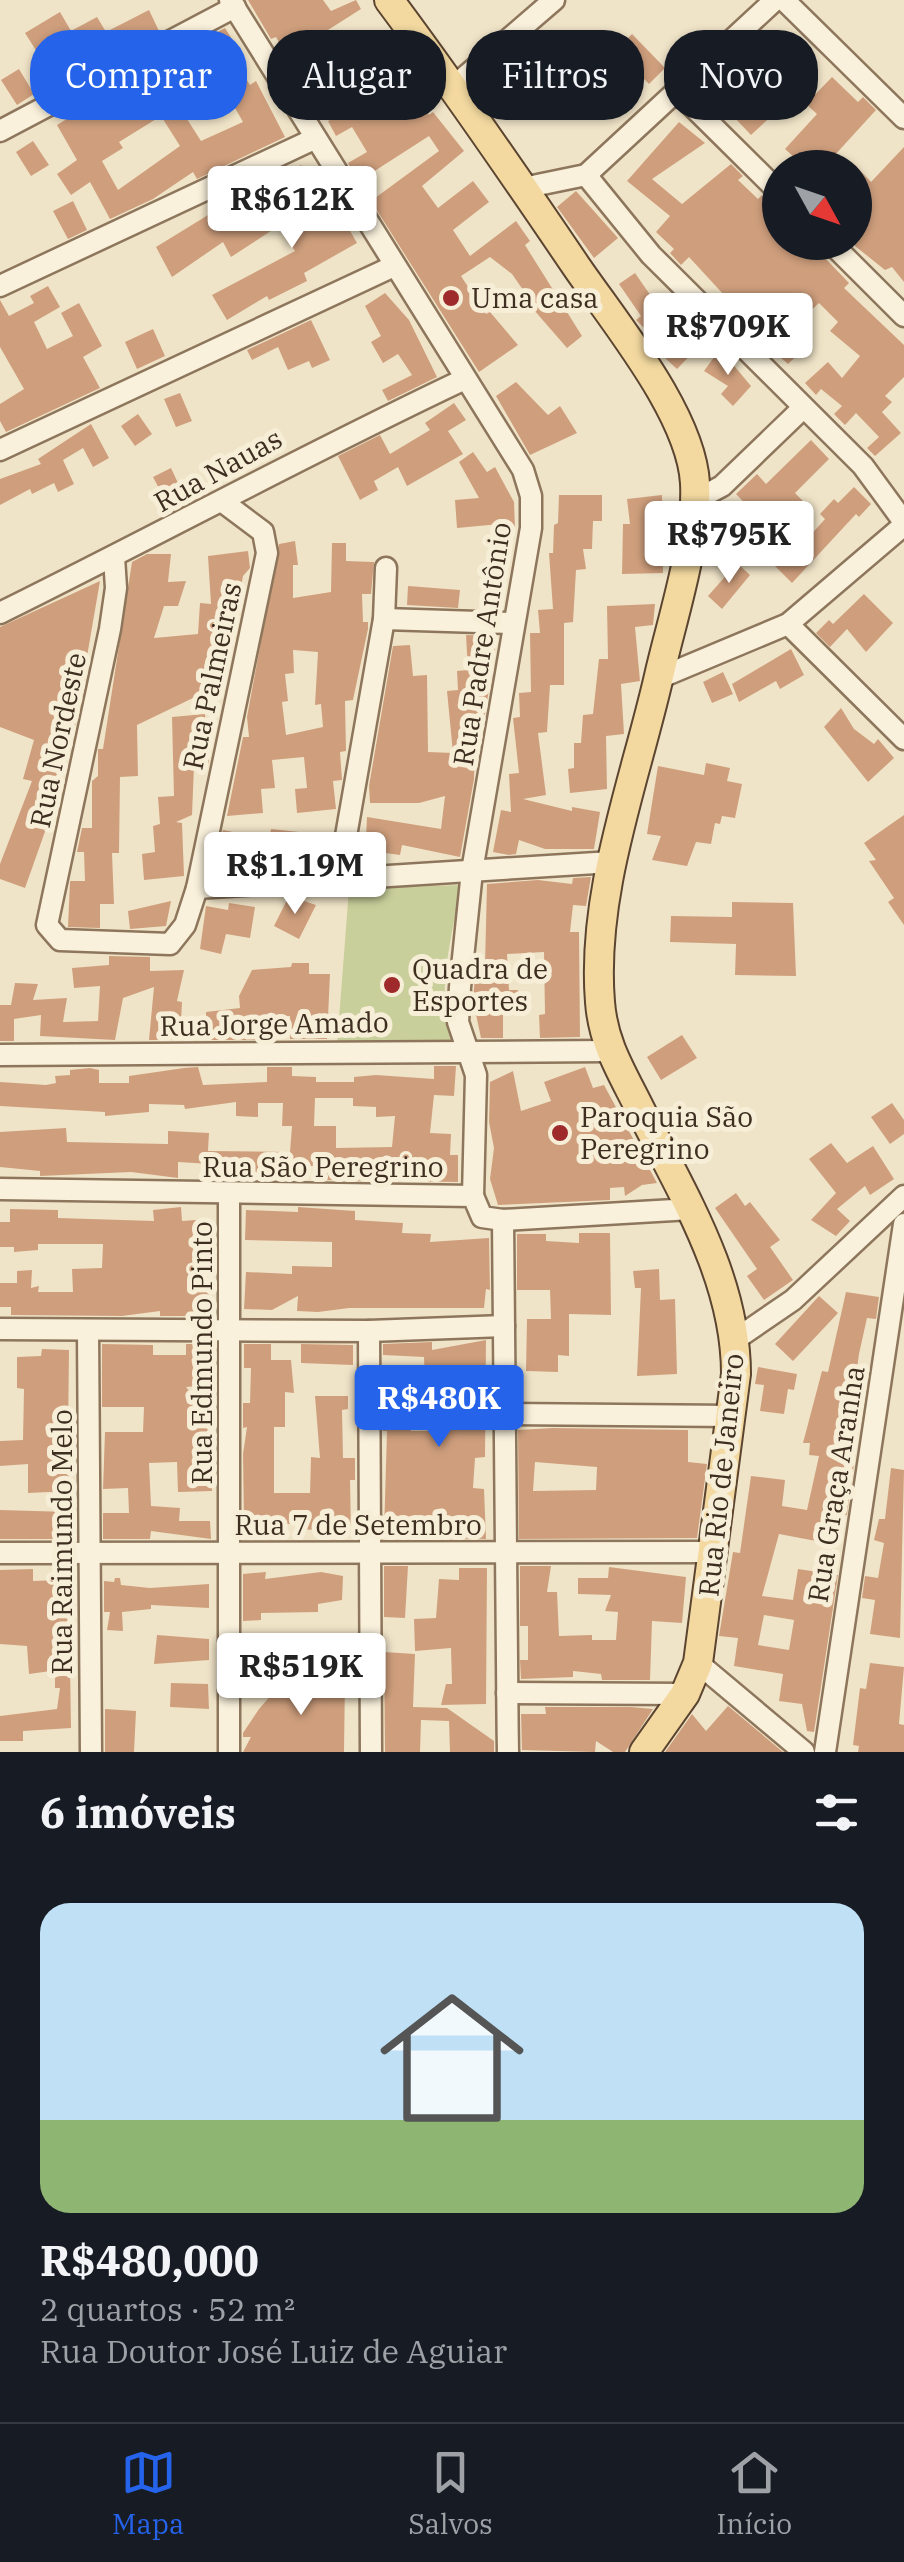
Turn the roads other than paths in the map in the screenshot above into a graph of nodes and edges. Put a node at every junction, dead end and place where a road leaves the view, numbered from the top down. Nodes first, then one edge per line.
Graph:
1 (389, 0) edge
2 (554, 0) edge
3 (775, 0) edge
4 (784, 0) edge
5 (233, 4) edge
6 (743, 30) edge
7 (453, 86) junction
8 (664, 103) edge
9 (904, 118) edge
10 (706, 120) edge
11 (0, 132) edge
12 (314, 140) junction
13 (586, 175) junction
14 (762, 175) edge
15 (523, 188) junction
16 (848, 260) edge
17 (394, 266) junction
18 (0, 286) edge
19 (904, 316) edge
20 (465, 379) junction
21 (803, 408) junction
22 (0, 450) edge
23 (694, 501) junction
24 (223, 502) junction
25 (904, 523) edge
26 (114, 556) junction
27 (386, 568) dead end
28 (0, 613) edge
29 (384, 619) junction
30 (514, 623) junction
31 (788, 624) junction
32 (658, 678) junction
33 (904, 738) edge
34 (612, 862) junction
35 (472, 871) junction
36 (338, 876) junction
37 (197, 888) junction
38 (178, 939) joint
39 (466, 1049) junction
40 (608, 1051) junction
41 (0, 1055) edge
42 (0, 1189) edge
43 (229, 1194) junction
44 (473, 1196) junction
45 (904, 1196) edge
46 (691, 1209) junction
47 (503, 1220) junction
48 (904, 1224) edge
49 (504, 1326) junction
50 (232, 1327) junction
51 (0, 1329) edge
52 (88, 1331) junction
53 (369, 1331) junction
54 (736, 1339) junction
55 (508, 1414) junction
56 (733, 1416) junction
57 (90, 1552) junction
58 (230, 1552) junction
59 (715, 1552) junction
60 (0, 1553) edge
61 (368, 1554) junction
62 (502, 1554) junction
63 (698, 1663) junction
64 (507, 1694) junction
65 (685, 1694) junction
66 (91, 1752) edge
67 (230, 1752) edge
68 (371, 1752) edge
69 (508, 1752) edge
70 (644, 1752) edge
71 (804, 1752) edge
72 (825, 1752) edge

1 - 7 main road, Rua Rio de Janeiro
2 - 7 street
3 - 6 street
4 - 9 street
5 - 11 street
5 - 12 street, Rua Padre Antônio
7 - 15 main road, Rua Rio de Janeiro
8 - 13 street
10 - 14 street
12 - 17 street, Rua Padre Antônio
12 - 18 street
13 - 15 street
13 - 21 street
15 - 23 main road, Rua Rio de Janeiro
16 - 19 street
17 - 20 street, Rua Padre Antônio
17 - 22 street
20 - 24 street, Rua Nauas
20 - 30 street, Rua Padre Antônio
21 - 23 street
21 - 25 street
23 - 32 main road, Rua Rio de Janeiro
24 - 26 street, Rua Nauas
24 - 37 street, Rua Palmeiras
25 - 31 street
26 - 28 street, Rua Nauas
26 - 38 street, Rua Nordeste
27 - 29 street
29 - 30 street
29 - 36 street
30 - 35 street, Rua Padre Antônio
31 - 32 street
31 - 33 street
32 - 34 main road, Rua Rio de Janeiro
34 - 35 street
34 - 40 main road, Rua Rio de Janeiro
35 - 36 street
35 - 39 street, Rua Padre Antônio
36 - 37 street
37 - 38 street, Rua Palmeiras
39 - 40 street, Rua Jorge Amado
39 - 41 street, Rua Jorge Amado
39 - 44 street, Rua Padre Antônio
40 - 46 main road, Rua Rio de Janeiro
42 - 43 street, Rua São Peregrino
43 - 44 street, Rua São Peregrino
43 - 50 street, Rua Edmundo Pinto
44 - 47 street, Rua São Peregrino
45 - 54 street
46 - 47 street
46 - 54 main road, Rua Rio de Janeiro
47 - 49 street
48 - 72 street, Rua Graça Aranha
49 - 53 street
49 - 55 street
50 - 52 street
50 - 53 street
50 - 58 street, Rua Edmundo Pinto
51 - 52 street
52 - 57 street, Rua Raimundo Melo
53 - 61 street
54 - 56 main road, Rua Rio de Janeiro
55 - 56 street
55 - 62 street
56 - 59 main road, Rua Rio de Janeiro
57 - 58 street, Rua 7 de Setembro
57 - 60 street, Rua 7 de Setembro
57 - 66 street, Rua Raimundo Melo
58 - 61 street, Rua 7 de Setembro
58 - 67 street, Rua Edmundo Pinto
59 - 62 street, Rua 7 de Setembro
59 - 63 main road, Rua Rio de Janeiro
61 - 62 street, Rua 7 de Setembro
61 - 68 street
62 - 64 street
63 - 65 main road, Rua Rio de Janeiro
63 - 71 street
64 - 65 street
64 - 69 street
65 - 70 main road, Rua Rio de Janeiro

